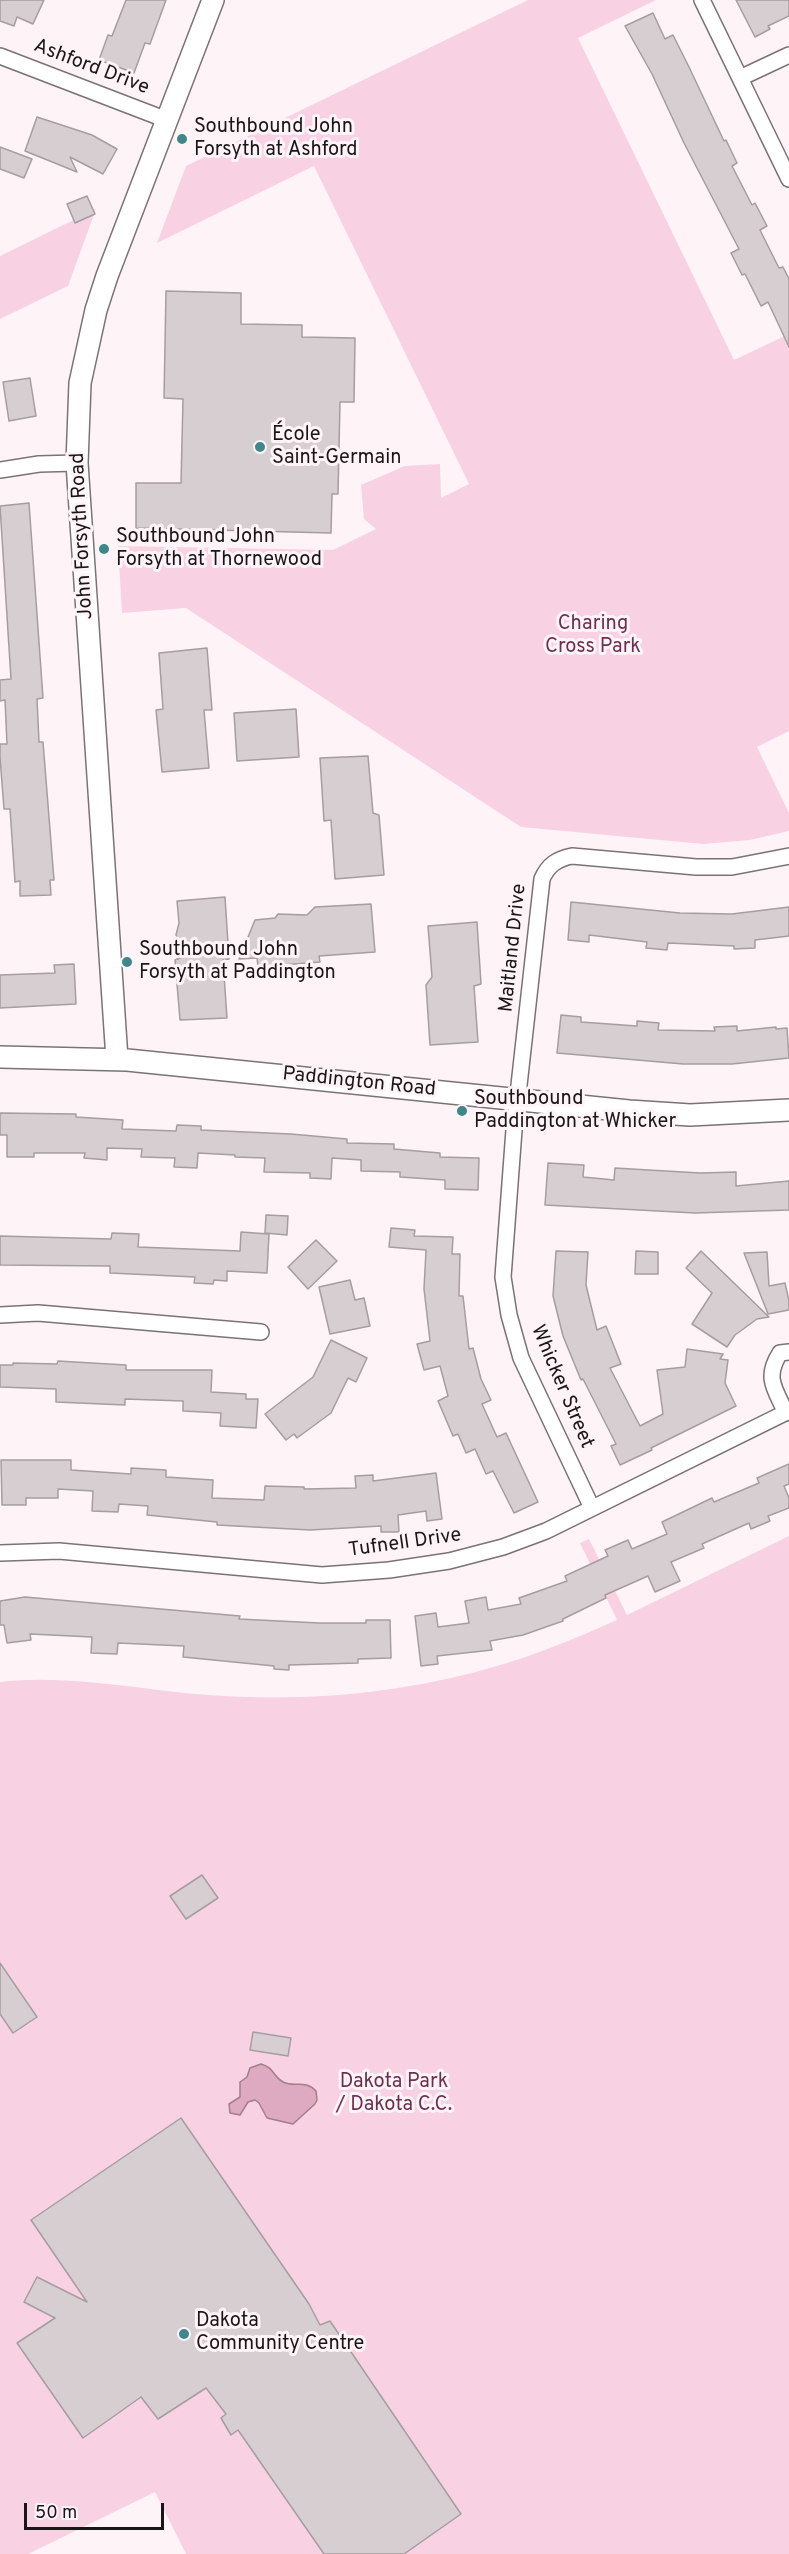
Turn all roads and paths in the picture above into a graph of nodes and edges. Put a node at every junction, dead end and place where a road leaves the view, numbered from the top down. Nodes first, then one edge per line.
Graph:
1 (213, 0) edge
2 (702, 0) edge
3 (789, 55) edge
4 (0, 56) edge
5 (740, 78) junction
6 (167, 120) junction
7 (789, 179) edge
8 (77, 463) junction
9 (0, 470) edge
10 (789, 856) edge
11 (0, 1057) edge
12 (117, 1059) junction
13 (518, 1100) junction
14 (789, 1110) edge
15 (0, 1315) edge
16 (261, 1332) dead end
17 (789, 1352) edge
18 (788, 1412) edge
19 (592, 1508) junction
20 (0, 1553) edge

1 - 6 street, John Forsyth Road
2 - 5 street
3 - 5 street
4 - 6 street, Ashford Drive
5 - 7 street
6 - 8 street, John Forsyth Road
8 - 9 street
8 - 12 street, John Forsyth Road
10 - 13 street, Maitland Drive
11 - 12 street, Paddington Road
12 - 13 street, Paddington Road
13 - 14 street, Paddington Road
13 - 19 street, Whicker Street
15 - 16 street
17 - 18 street, Tufnell Drive
18 - 19 street, Tufnell Drive
19 - 20 street, Tufnell Drive

